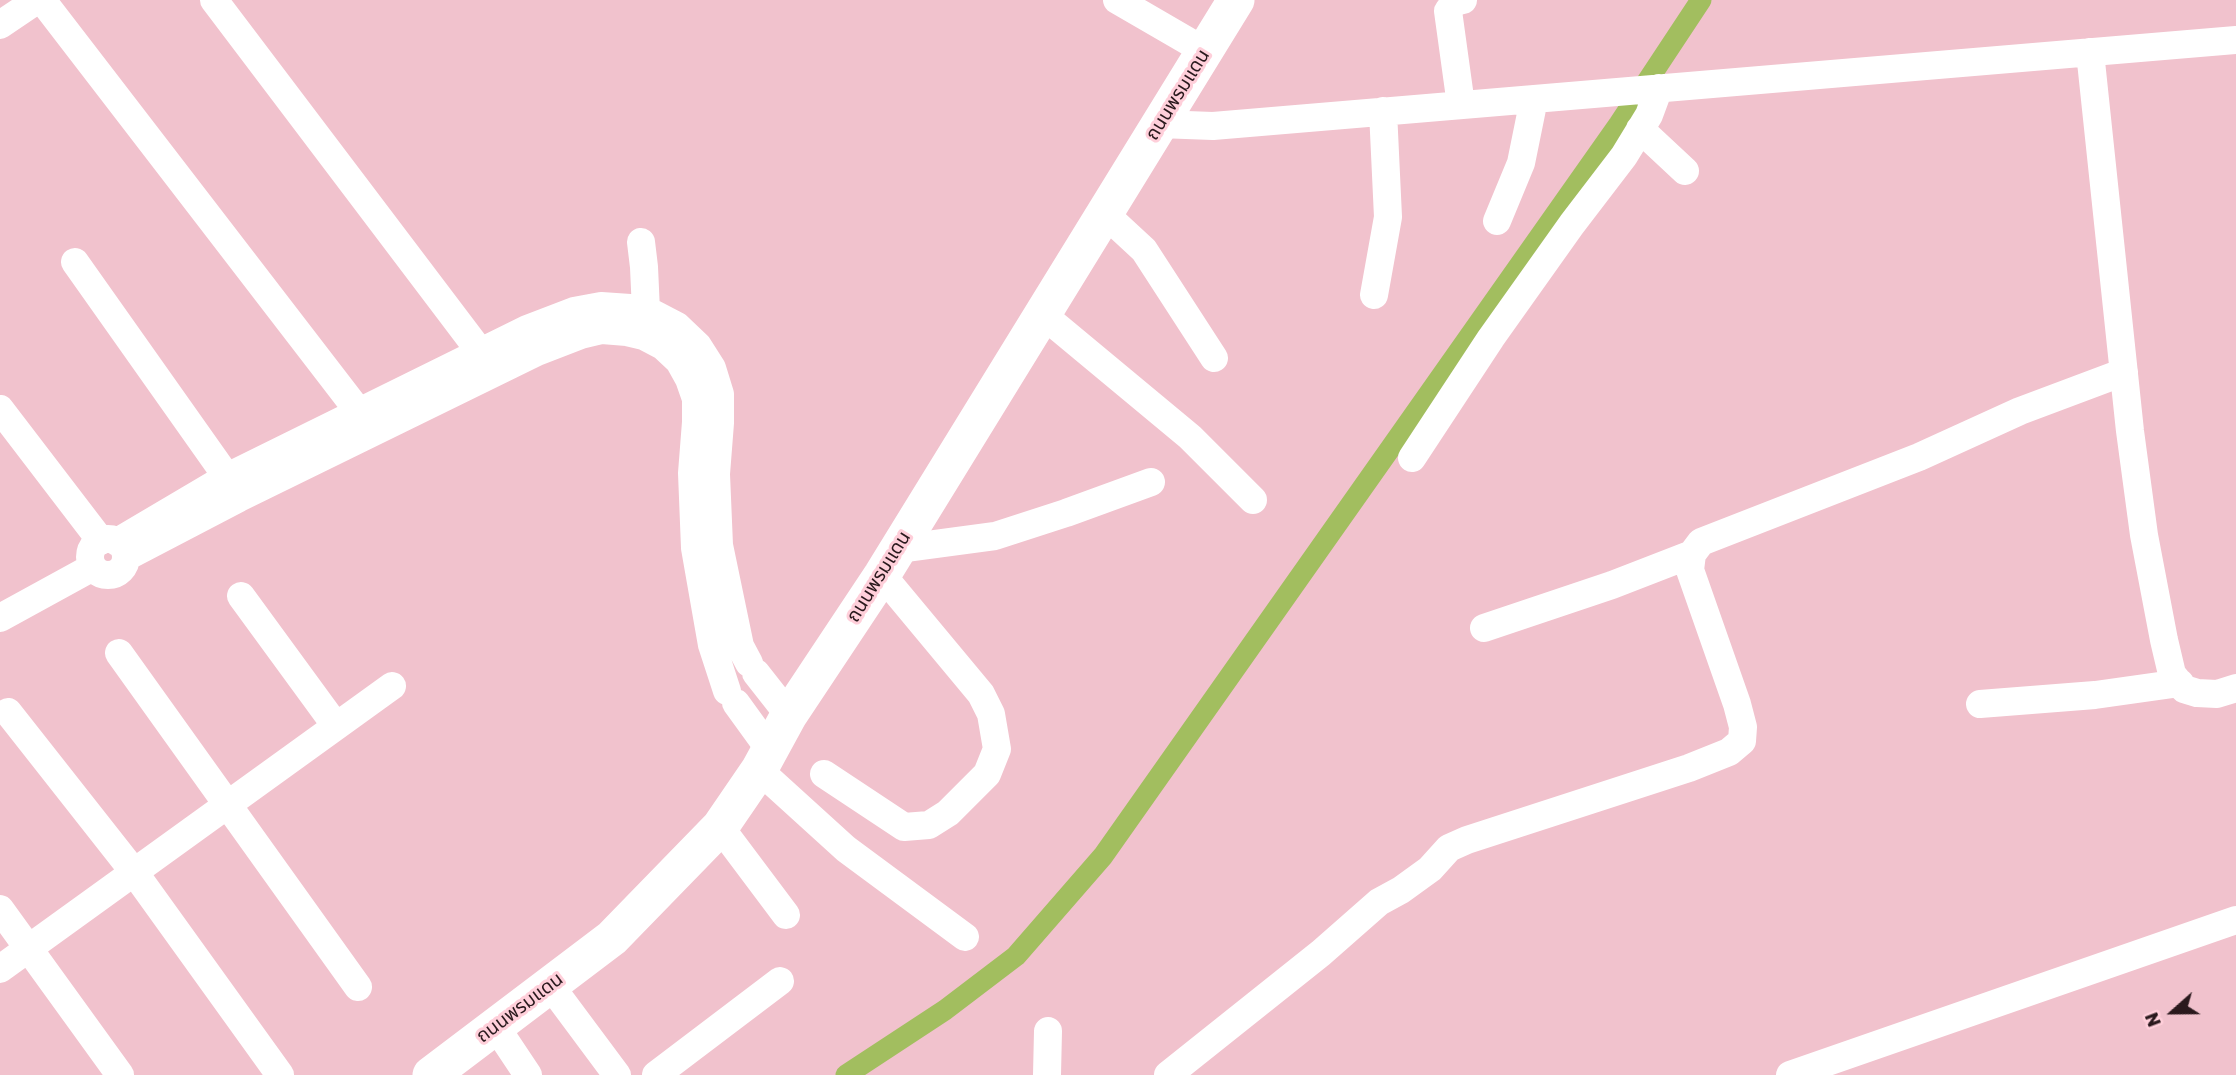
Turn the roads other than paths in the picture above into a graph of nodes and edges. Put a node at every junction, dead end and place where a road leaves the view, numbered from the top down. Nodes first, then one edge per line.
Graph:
1 (39, 0) edge
2 (214, 0) edge
3 (1117, 0) edge
4 (1236, 0) edge
5 (1463, 0) edge
6 (0, 25) edge
7 (2236, 40) edge
8 (1205, 51) junction
9 (2090, 52) junction
10 (1654, 88) junction
11 (1534, 99) junction
12 (1461, 105) junction
13 (1383, 111) junction
14 (1159, 124) junction
15 (1640, 130) junction
16 (1685, 171) dead end
17 (1104, 213) junction
18 (1497, 220) dead end
19 (641, 242) dead end
20 (75, 262) dead end
21 (1374, 295) dead end
22 (646, 311) junction
23 (1042, 314) junction
24 (1214, 358) dead end
25 (489, 362) junction
26 (2124, 372) junction
27 (0, 409) edge
28 (367, 422) junction
29 (1412, 458) dead end
30 (1150, 482) dead end
31 (704, 484) junction
32 (236, 486) junction
33 (1253, 500) dead end
34 (109, 552) junction
35 (1692, 554) junction
36 (890, 562) junction
37 (242, 596) dead end
38 (0, 618) edge
39 (1484, 628) dead end
40 (118, 653) dead end
41 (750, 664) junction
42 (2179, 683) junction
43 (392, 686) dead end
44 (2236, 688) edge
45 (728, 691) junction
46 (1980, 704) dead end
47 (8, 712) dead end
48 (789, 715) junction
49 (336, 726) junction
50 (765, 760) junction
51 (824, 774) dead end
52 (228, 805) junction
53 (720, 827) junction
54 (134, 872) junction
55 (0, 909) edge
56 (786, 915) dead end
57 (2236, 920) edge
58 (965, 937) dead end
59 (29, 948) junction
60 (0, 969) edge
61 (780, 981) dead end
62 (550, 985) junction
63 (358, 987) dead end
64 (496, 1027) junction
65 (1048, 1031) dead end
66 (515, 1071) edge
67 (1806, 1072) edge
68 (120, 1075) edge
69 (280, 1075) edge
70 (431, 1075) edge
71 (617, 1075) edge
72 (656, 1075) edge
73 (1046, 1075) edge
74 (1168, 1075) edge

1 - 6 street
1 - 28 street
2 - 25 street
3 - 8 street
4 - 8 main road, ถนนพรมแดน
5 - 12 street
7 - 9 street
8 - 14 main road, ถนนพรมแดน
9 - 10 street
9 - 26 street
10 - 11 street
10 - 15 street
11 - 12 street
11 - 18 street
12 - 13 street
13 - 14 street
13 - 21 street
14 - 17 main road, ถนนพรมแดน
15 - 16 street
15 - 29 street
17 - 23 main road, ถนนพรมแดน
17 - 24 street
19 - 22 street
20 - 32 street
22 - 25 street
22 - 31 street
23 - 33 street
23 - 36 main road, ถนนพรมแดน
25 - 28 street
25 - 31 street
26 - 35 street
26 - 42 street
27 - 34 street
28 - 32 street
30 - 36 street
31 - 41 street
31 - 45 street
32 - 34 street
34 - 38 street
35 - 39 street
35 - 74 street
36 - 48 main road, ถนนพรมแดน
36 - 51 street
37 - 49 street
40 - 52 street
41 - 45 street
41 - 48 street
42 - 44 street
42 - 46 street
43 - 49 street
45 - 50 street
47 - 54 street
48 - 50 main road, ถนนพรมแดน
49 - 52 street
50 - 53 main road, ถนนพรมแดน
50 - 58 street
52 - 54 street
52 - 63 street
53 - 56 street
53 - 62 main road, ถนนพรมแดน
54 - 59 street
54 - 69 street
55 - 59 street
57 - 67 street
59 - 60 street
59 - 68 street
61 - 72 street
62 - 64 main road, ถนนพรมแดน
62 - 71 street
64 - 66 street
64 - 70 main road, ถนนพรมแดน
65 - 73 street

